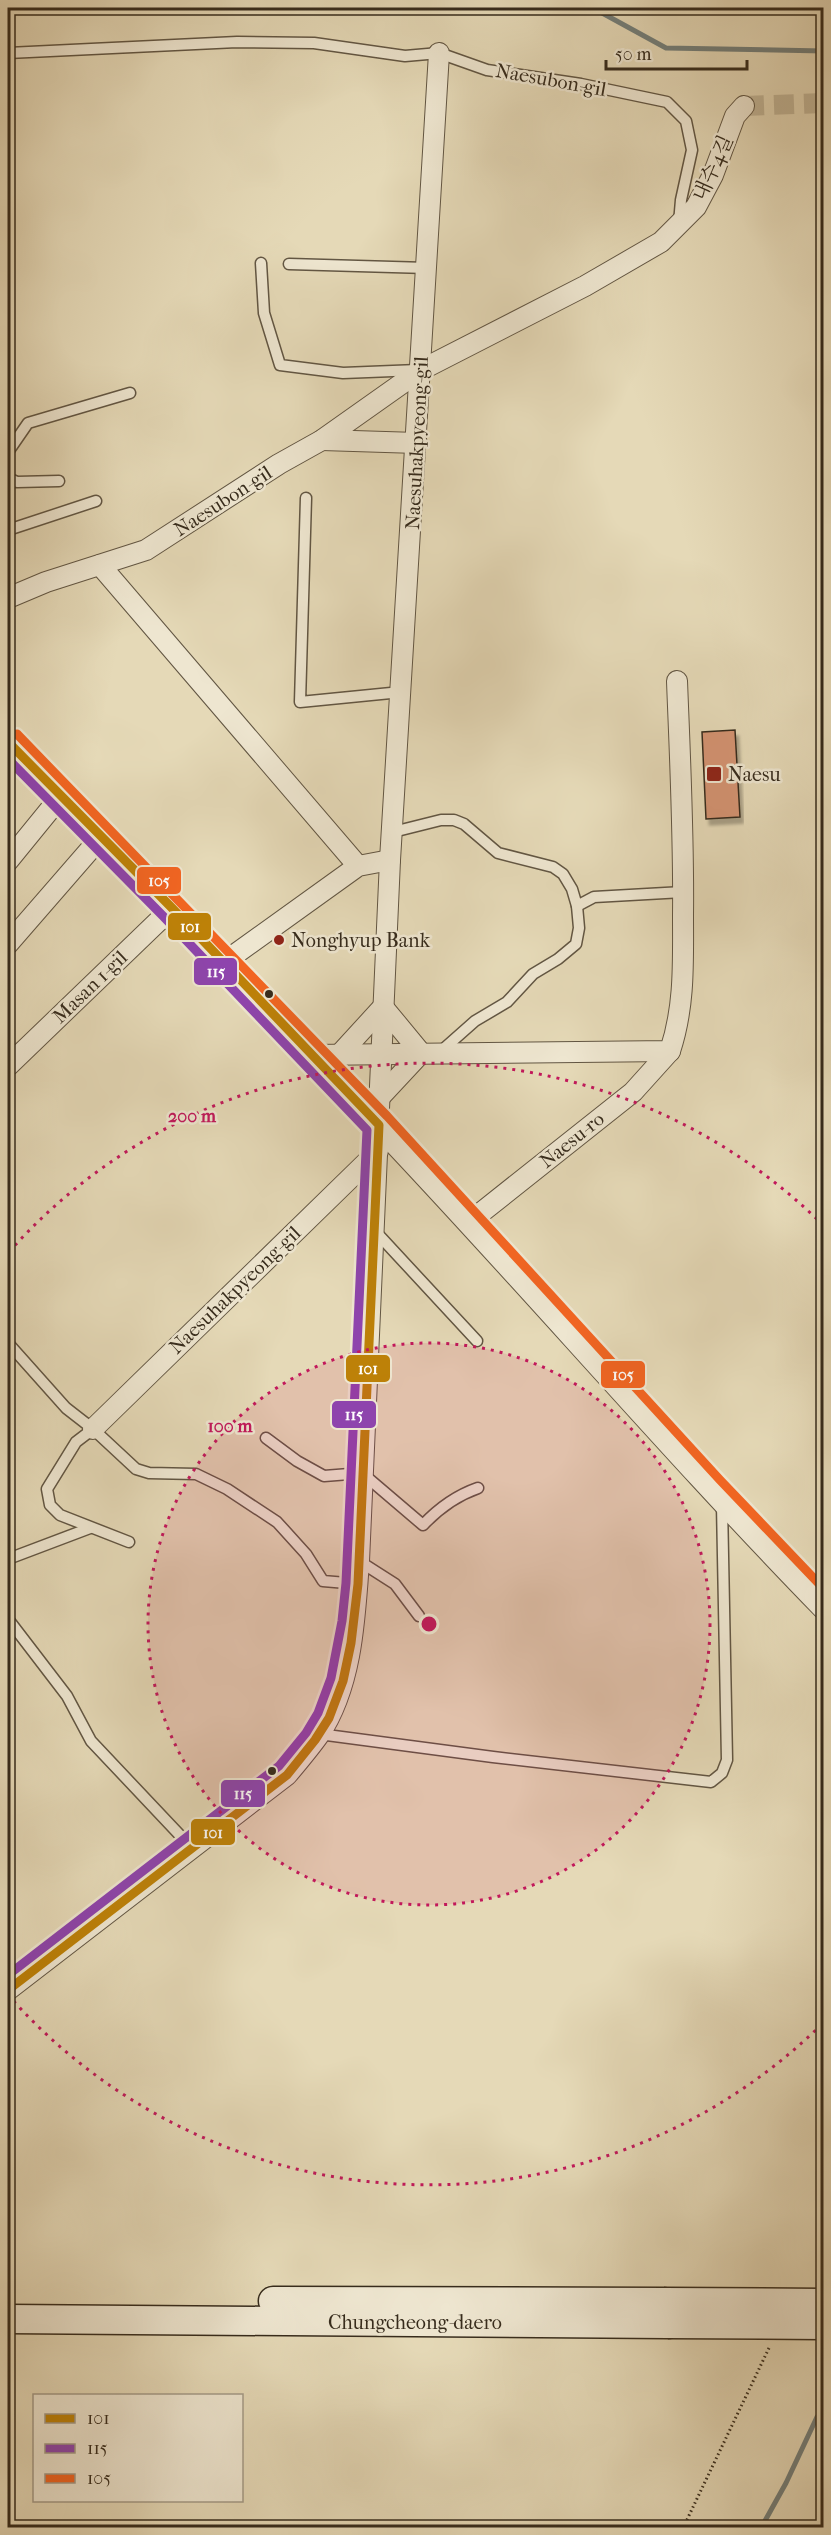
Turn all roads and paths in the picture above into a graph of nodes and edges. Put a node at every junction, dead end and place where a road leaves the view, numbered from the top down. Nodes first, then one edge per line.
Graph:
1 (8, 53) edge
2 (439, 53) junction
3 (744, 106) dead end
4 (678, 227) junction
5 (261, 263) dead end
6 (289, 264) dead end
7 (427, 268) junction
8 (421, 370) junction
9 (130, 393) dead end
10 (321, 440) junction
11 (417, 443) junction
12 (8, 452) edge
13 (8, 478) edge
14 (59, 481) dead end
15 (306, 498) dead end
16 (96, 501) dead end
17 (8, 530) edge
18 (100, 565) junction
19 (8, 598) edge
20 (677, 681) dead end
21 (401, 692) junction
22 (8, 742) edge
23 (61, 796) junction
24 (393, 832) junction
25 (102, 837) junction
26 (390, 860) junction
27 (8, 861) edge
28 (358, 866) junction
29 (683, 892) junction
30 (577, 906) junction
31 (172, 908) junction
32 (8, 944) edge
33 (223, 963) junction
34 (383, 1007) junction
35 (670, 1051) junction
36 (431, 1052) junction
37 (381, 1053) junction
38 (340, 1054) junction
39 (312, 1055) junction
40 (8, 1066) edge
41 (380, 1097) junction
42 (379, 1125) junction
43 (378, 1151) junction
44 (468, 1223) junction
45 (374, 1231) junction
46 (477, 1341) dead end
47 (8, 1343) edge
48 (93, 1429) junction
49 (266, 1438) dead end
50 (362, 1473) junction
51 (478, 1488) dead end
52 (722, 1502) junction
53 (90, 1528) junction
54 (129, 1542) dead end
55 (8, 1559) edge
56 (359, 1561) junction
57 (358, 1584) junction
58 (824, 1607) edge
59 (419, 1616) dead end
60 (8, 1619) edge
61 (320, 1734) junction
62 (192, 1848) junction
63 (8, 1990) edge
64 (8, 2300) edge
65 (824, 2303) edge
66 (666, 2313) junction
67 (8, 2319) edge
68 (824, 2325) edge
69 (770, 2346) dead end
70 (683, 2528) edge

1 - 2 lane, Naesubon-gil
2 - 4 lane, Naesubon-gil
2 - 7 street, Naesuhakpyeong-gil
3 - 4 street, 내수4길
4 - 8 street, Naesubon-gil
5 - 8 lane, Naesubon-gil
6 - 7 lane
7 - 8 street, Naesuhakpyeong-gil
8 - 10 street, Naesubon-gil
8 - 11 street, Naesuhakpyeong-gil
9 - 12 lane
10 - 11 street
10 - 18 street, Naesubon-gil
11 - 21 street, Naesuhakpyeong-gil
13 - 14 lane
15 - 21 lane
16 - 17 lane
18 - 19 street, Naesubon-gil
18 - 28 street
20 - 29 street
21 - 24 street, Naesuhakpyeong-gil
22 - 23 street
23 - 25 street
23 - 27 street
24 - 26 street, Naesuhakpyeong-gil
24 - 30 lane
25 - 31 street
25 - 32 street
26 - 28 street
26 - 34 street, Naesuhakpyeong-gil
28 - 33 street
29 - 30 lane
29 - 35 street
30 - 36 lane
31 - 33 street
31 - 40 street, Masan 1-gil
33 - 39 street
34 - 36 street
34 - 37 street, Naesuhakpyeong-gil
34 - 38 street
35 - 36 street
35 - 44 street, Naesu-ro
36 - 37 street
36 - 41 street
37 - 38 street
37 - 41 street, Naesuhakpyeong-gil
38 - 39 street
39 - 42 street
41 - 42 street, Naesuhakpyeong-gil
42 - 43 street, Naesuhakpyeong-gil
42 - 44 street
43 - 45 street, Naesuhakpyeong-gil
43 - 48 street, Naesuhakpyeong-gil
44 - 52 street
45 - 46 lane
45 - 50 street, Naesuhakpyeong-gil
47 - 48 lane
48 - 53 lane, Naesuhakpyeong-gil
48 - 57 lane
49 - 50 lane
50 - 51 lane
50 - 56 street, Naesuhakpyeong-gil
52 - 58 street
52 - 61 lane
53 - 54 lane, Naesuhakpyeong-gil
53 - 55 lane
56 - 57 street, Naesuhakpyeong-gil
56 - 59 lane
57 - 61 street, Naesuhakpyeong-gil
60 - 62 lane
61 - 62 street, Naesuhakpyeong-gil
62 - 63 street, Naesuhakpyeong-gil
64 - 66 main road, Chungcheong-daero
65 - 66 main road, bridge
66 - 67 main road, Chungcheong-daero
66 - 68 main road, Chungcheong-daero, bridge
69 - 70 path

